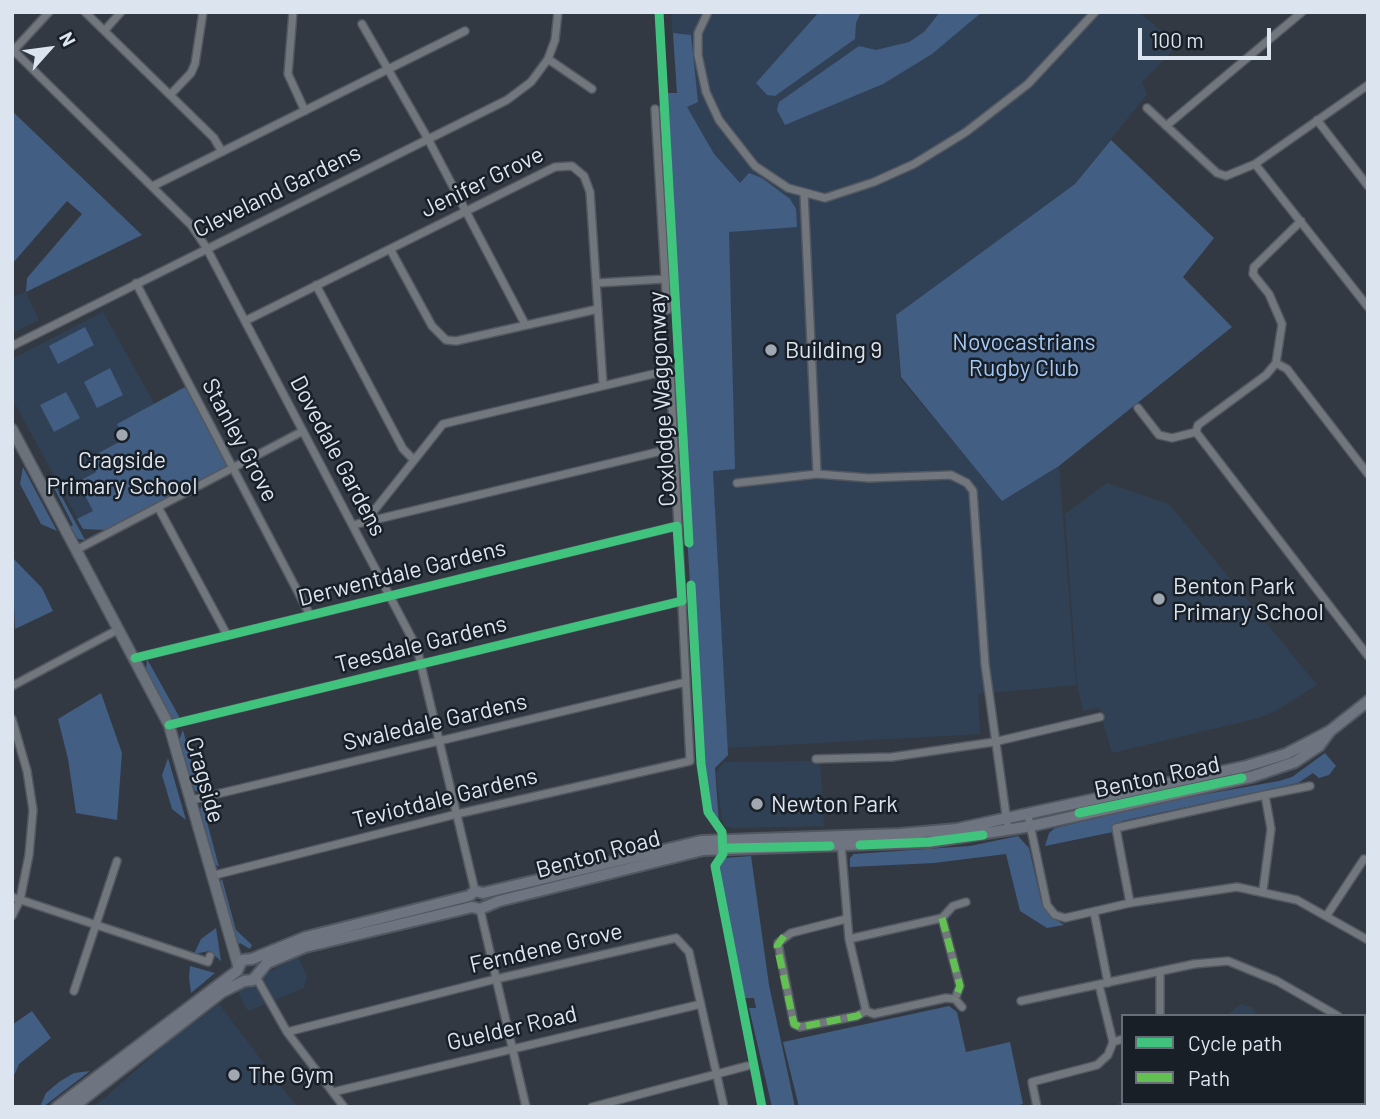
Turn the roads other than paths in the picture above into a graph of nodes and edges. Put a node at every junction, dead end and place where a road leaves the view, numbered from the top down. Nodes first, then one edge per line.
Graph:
1 (49, 12) edge
2 (85, 12) edge
3 (121, 12) edge
4 (203, 12) edge
5 (293, 12) edge
6 (558, 12) edge
7 (708, 12) edge
8 (1095, 12) edge
9 (1301, 12) edge
10 (362, 24) dead end
11 (105, 30) junction
12 (465, 30) dead end
13 (13, 50) edge
14 (548, 59) junction
15 (388, 69) junction
16 (1368, 85) edge
17 (592, 89) dead end
18 (170, 95) junction
19 (1147, 108) dead end
20 (655, 109) dead end
21 (305, 111) junction
22 (1317, 120) junction
23 (1166, 126) junction
24 (428, 139) junction
25 (222, 152) junction
26 (1255, 164) junction
27 (153, 186) junction
28 (1368, 186) edge
29 (804, 193) junction
30 (465, 211) junction
31 (1301, 221) junction
32 (206, 247) junction
33 (390, 249) junction
34 (665, 279) junction
35 (136, 283) junction
36 (597, 283) junction
37 (316, 285) junction
38 (1368, 307) edge
39 (598, 309) junction
40 (667, 310) dead end
41 (246, 321) junction
42 (525, 324) junction
43 (12, 346) edge
44 (1276, 363) junction
45 (603, 385) junction
46 (1138, 408) dead end
47 (12, 429) edge
48 (303, 431) junction
49 (1196, 432) junction
50 (674, 448) junction
51 (413, 459) junction
52 (234, 468) junction
53 (817, 474) junction
54 (1368, 474) edge
55 (737, 483) dead end
56 (158, 507) junction
57 (365, 522) junction
58 (353, 525) junction
59 (677, 526) junction
60 (76, 550) junction
61 (389, 595) junction
62 (682, 601) junction
63 (310, 615) junction
64 (119, 629) junction
65 (227, 635) junction
66 (1368, 656) edge
67 (135, 658) junction
68 (422, 664) junction
69 (686, 682) junction
70 (12, 686) edge
71 (1367, 704) edge
72 (1100, 718) dead end
73 (12, 719) edge
74 (169, 725) junction
75 (438, 740) junction
76 (994, 742) junction
77 (816, 760) dead end
78 (1310, 786) dead end
79 (1265, 794) junction
80 (192, 800) junction
81 (457, 814) junction
82 (1029, 821) junction
83 (1008, 825) junction
84 (841, 841) junction
85 (1364, 859) dead end
86 (117, 861) dead end
87 (210, 876) junction
88 (1263, 890) junction
89 (16, 898) edge
90 (478, 900) junction
91 (966, 902) dead end
92 (1130, 903) junction
93 (1094, 912) junction
94 (1327, 915) junction
95 (12, 916) edge
96 (942, 918) junction
97 (846, 919) junction
98 (96, 924) junction
99 (849, 939) junction
100 (1368, 940) edge
101 (209, 956) dead end
102 (252, 960) junction
103 (237, 968) junction
104 (1160, 971) junction
105 (257, 973) junction
106 (496, 979) junction
107 (244, 981) junction
108 (1108, 983) junction
109 (1099, 985) junction
110 (74, 991) dead end
111 (955, 999) junction
112 (1021, 1001) dead end
113 (701, 1004) junction
114 (962, 1007) dead end
115 (866, 1011) junction
116 (1160, 1014) edge
117 (1335, 1014) edge
118 (287, 1032) junction
119 (1121, 1040) edge
120 (1113, 1042) junction
121 (511, 1047) junction
122 (747, 1066) dead end
123 (716, 1073) junction
124 (333, 1092) junction
125 (608, 1105) edge
126 (57, 1107) edge
127 (73, 1107) edge
128 (344, 1107) edge
129 (526, 1107) edge
130 (593, 1107) edge
131 (724, 1107) edge
132 (1037, 1107) edge

1 - 13 street
2 - 11 street
3 - 11 street
4 - 18 street
5 - 21 street
6 - 14 street, Cleveland Gardens
7 - 29 street
8 - 29 street
9 - 23 street
10 - 15 street
11 - 18 street
12 - 15 street
13 - 27 street, Dovedale Gardens
14 - 17 street
14 - 24 street, Cleveland Gardens
15 - 21 street
15 - 24 street
16 - 22 street
18 - 25 street
19 - 23 street
20 - 34 street
21 - 25 street
22 - 26 street
22 - 28 street
23 - 26 street
24 - 30 street
24 - 32 street, Cleveland Gardens
25 - 27 street
26 - 31 street
27 - 32 street, Dovedale Gardens
29 - 53 street
30 - 33 street, Jenifer Grove
30 - 36 street, Jenifer Grove
30 - 42 street
31 - 38 street
31 - 44 street
32 - 35 street, Cleveland Gardens
32 - 41 street, Dovedale Gardens
33 - 37 street, Jenifer Grove
33 - 42 street
34 - 36 street
34 - 40 street
35 - 43 street, Cleveland Gardens
35 - 52 street, Stanley Grove
36 - 39 street, Jenifer Grove
37 - 41 street, Jenifer Grove
37 - 51 street
39 - 42 street
39 - 45 street, Jenifer Grove
41 - 48 street, Dovedale Gardens
44 - 49 street
44 - 54 street
45 - 50 street
45 - 51 street
46 - 49 street
47 - 60 street, Cragside
48 - 52 street
48 - 58 street, Dovedale Gardens
49 - 66 street
50 - 57 street
50 - 59 street
51 - 57 street
52 - 56 street
52 - 63 street, Stanley Grove
53 - 55 street
53 - 76 street
56 - 60 street
56 - 65 street
57 - 58 street
58 - 61 street, Dovedale Gardens
59 - 61 street, Derwentdale Gardens
59 - 62 street
60 - 64 street, Cragside
61 - 63 street, Derwentdale Gardens
61 - 68 street, Dovedale Gardens
62 - 68 street, Teesdale Gardens
62 - 69 street
63 - 65 street, Derwentdale Gardens
64 - 67 street, Cragside
64 - 70 street
65 - 67 street, Derwentdale Gardens
67 - 74 street, Cragside
68 - 74 street, Teesdale Gardens
68 - 75 street, Dovedale Gardens
69 - 75 street, Swaledale Gardens
69 - 81 street, Teviotdale Gardens
71 - 82 main road, Benton Road
72 - 76 street
73 - 89 street
74 - 80 street, Cragside
75 - 80 street, Swaledale Gardens
75 - 81 street, Dovedale Gardens
76 - 77 street
76 - 83 street
78 - 79 street
79 - 88 street
79 - 92 street
80 - 87 street, Cragside
81 - 87 street, Teviotdale Gardens
81 - 90 street, Dovedale Gardens
82 - 83 main road, Benton Road
82 - 93 street
83 - 84 main road, Benton Road
84 - 90 main road, Benton Road
84 - 97 street
85 - 94 street
86 - 98 street
87 - 103 street, Cragside
88 - 92 street
88 - 94 street
89 - 95 street
89 - 98 street
90 - 102 main road, Benton Road
90 - 105 main road, Benton Road
90 - 106 street, Dovedale Gardens
91 - 96 street
92 - 93 street
93 - 108 street
94 - 100 street
96 - 99 street
96 - 111 street
97 - 99 street
97 - 115 street
98 - 101 street
98 - 110 street
99 - 115 street
102 - 103 main road, Benton Road
102 - 105 main road
103 - 107 main road
103 - 126 main road
104 - 108 street
104 - 116 street
104 - 117 street
105 - 107 main road, Benton Road
105 - 118 street
106 - 113 street, Ferndene Grove
106 - 118 street, Ferndene Grove
106 - 121 street, Dovedale Gardens
107 - 127 main road
108 - 109 street
109 - 112 street
109 - 120 street
111 - 114 street
111 - 115 street
113 - 121 street, Guelder Road
113 - 123 street, Ferndene Grove
118 - 124 street
119 - 120 street
120 - 132 street
121 - 124 street, Guelder Road
121 - 129 street, Dovedale Gardens
122 - 123 street
123 - 125 street
123 - 131 street, Ferndene Grove
124 - 128 street
125 - 130 street

